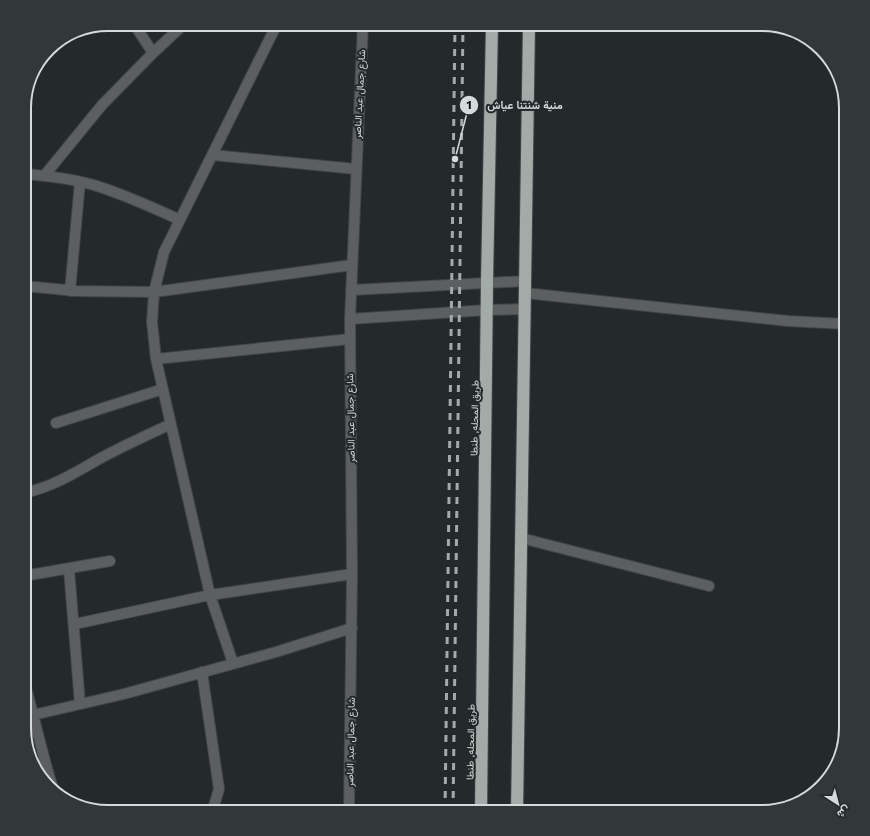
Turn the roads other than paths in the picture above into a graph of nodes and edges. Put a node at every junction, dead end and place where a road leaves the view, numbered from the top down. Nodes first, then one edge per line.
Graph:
1 (139, 31) edge
2 (177, 31) edge
3 (274, 31) edge
4 (363, 31) edge
5 (492, 31) edge
6 (529, 31) edge
7 (154, 53) junction
8 (212, 155) junction
9 (356, 169) junction
10 (31, 175) edge
11 (44, 176) junction
12 (80, 182) junction
13 (180, 220) junction
14 (352, 265) junction
15 (487, 282) junction
16 (31, 287) edge
17 (525, 287) junction
18 (351, 290) junction
19 (70, 291) junction
20 (154, 292) junction
21 (525, 309) junction
22 (487, 310) junction
23 (350, 319) junction
24 (839, 324) edge
25 (350, 339) junction
26 (156, 359) junction
27 (163, 389) junction
28 (56, 423) dead end
29 (171, 424) junction
30 (31, 491) edge
31 (521, 538) junction
32 (110, 560) dead end
33 (69, 569) junction
34 (352, 574) junction
35 (31, 575) edge
36 (709, 586) dead end
37 (210, 595) junction
38 (74, 624) junction
39 (352, 628) junction
40 (233, 663) junction
41 (202, 672) junction
42 (80, 704) junction
43 (31, 711) edge
44 (32, 715) junction
45 (41, 765) edge
46 (46, 765) junction
47 (50, 778) edge
48 (214, 805) edge
49 (349, 805) edge
50 (481, 805) edge
51 (517, 805) edge

1 - 7 street
2 - 7 street
3 - 8 street
4 - 9 street, شارع جمال عبد الناصر
5 - 15 highway, طريق المحله, طنطا
6 - 17 highway
7 - 11 street
8 - 9 street
8 - 13 street
9 - 14 street, شارع جمال عبد الناصر
10 - 11 street
11 - 12 street
12 - 13 street
12 - 19 street
13 - 20 street
14 - 18 street, شارع جمال عبد الناصر
14 - 20 street
15 - 17 street
15 - 18 street
15 - 22 highway, طريق المحله, طنطا
16 - 19 street
17 - 21 highway
17 - 24 street
18 - 23 street, شارع جمال عبد الناصر
19 - 20 street
20 - 26 street
21 - 22 street
21 - 31 highway
22 - 23 street
22 - 50 highway, طريق المحله, طنطا
23 - 25 street, شارع جمال عبد الناصر
25 - 26 street
25 - 34 street, شارع جمال عبد الناصر
26 - 27 street
27 - 28 street
27 - 29 street
29 - 30 street
29 - 37 street
31 - 36 street
31 - 51 highway
32 - 33 street
33 - 35 street
33 - 38 street
34 - 37 street
34 - 39 street, شارع جمال عبد الناصر
37 - 38 street
37 - 40 street
38 - 42 street
39 - 40 street
39 - 49 street, شارع جمال عبد الناصر
40 - 41 street
41 - 42 street
41 - 48 street
42 - 44 street
43 - 44 street
44 - 46 street
45 - 46 street
46 - 47 street

